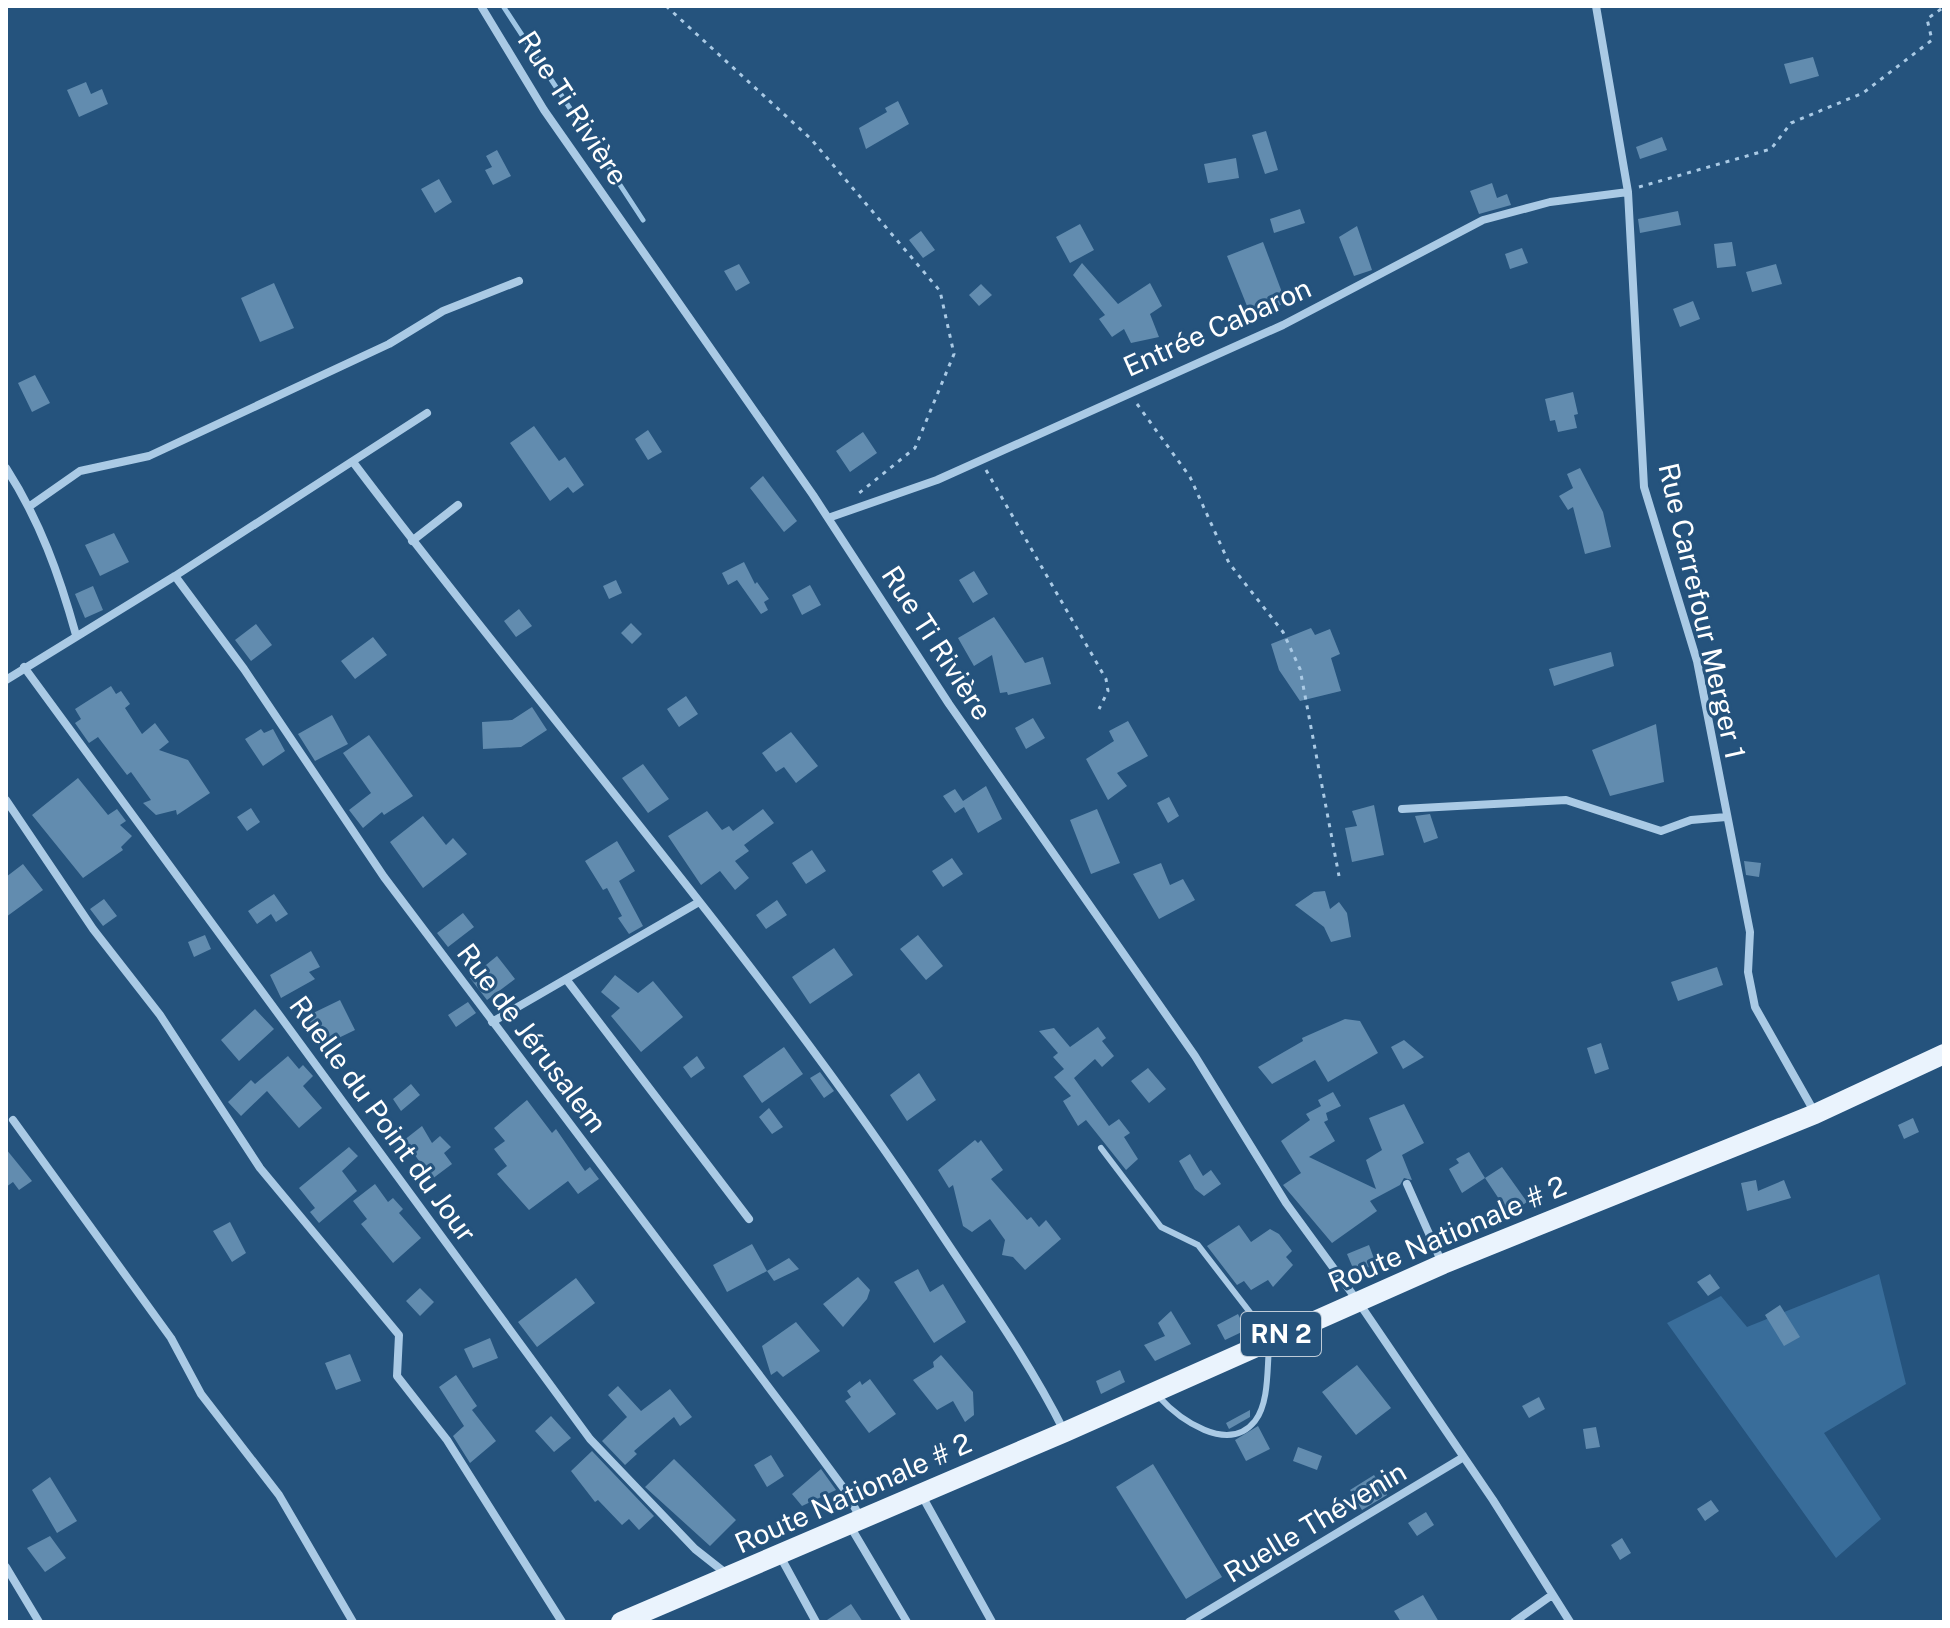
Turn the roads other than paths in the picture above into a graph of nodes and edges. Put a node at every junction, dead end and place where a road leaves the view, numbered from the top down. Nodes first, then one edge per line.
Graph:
1 (481, 6) edge
2 (1596, 6) edge
3 (1628, 192) junction
4 (519, 281) dead end
5 (427, 413) dead end
6 (353, 462) junction
7 (6, 468) edge
8 (458, 505) dead end
9 (30, 506) junction
10 (828, 518) junction
11 (412, 541) junction
12 (175, 576) junction
13 (76, 635) junction
14 (24, 667) junction
15 (6, 680) edge
16 (6, 800) edge
17 (1402, 809) dead end
18 (1726, 817) junction
19 (699, 902) junction
20 (566, 979) junction
21 (492, 1022) junction
22 (1944, 1054) edge
23 (1815, 1114) junction
24 (13, 1120) dead end
25 (1101, 1148) dead end
26 (1407, 1184) dead end
27 (749, 1219) dead end
28 (1443, 1264) junction
29 (1359, 1303) junction
30 (1270, 1338) junction
31 (1153, 1391) junction
32 (1065, 1432) junction
33 (1462, 1458) junction
34 (921, 1493) junction
35 (856, 1522) junction
36 (780, 1555) junction
37 (6, 1567) edge
38 (730, 1577) junction
39 (1552, 1595) junction
40 (39, 1622) edge
41 (353, 1622) edge
42 (562, 1622) edge
43 (621, 1622) edge
44 (816, 1622) edge
45 (907, 1622) edge
46 (992, 1622) edge
47 (1189, 1622) edge
48 (1514, 1622) edge
49 (1570, 1622) edge

1 - 10 street, Rue Ti Rivière
2 - 3 street, Rue Carrefour Merger 1
3 - 10 street, Entrée Cabaron
3 - 18 street, Rue Carrefour Merger 1
4 - 9 street
5 - 6 street
6 - 11 street
6 - 12 street
7 - 9 street
8 - 11 street
9 - 13 street
10 - 29 street, Rue Ti Rivière
11 - 19 street
12 - 13 street
12 - 21 street, Rue de Jérusalem
13 - 14 street
14 - 15 street
14 - 38 street, Ruelle du Point du Jour
16 - 42 street
17 - 18 street
18 - 23 street, Rue Carrefour Merger 1
19 - 20 street
19 - 32 street
20 - 21 street
20 - 27 street
21 - 35 street, Rue de Jérusalem
22 - 23 main road, Route Nationale # 2 / RN 2
23 - 28 main road, Route Nationale # 2 / RN 2
24 - 41 street
25 - 30 lane
26 - 28 street
28 - 29 main road, Route Nationale # 2 / RN 2
29 - 30 main road, Route Nationale # 2 / RN 2
29 - 33 street, Rue Ti Rivière
30 - 31 main road, Route Nationale # 2 / RN 2
30 - 31 lane
31 - 32 main road, Route Nationale # 2 / RN 2
32 - 34 main road, Route Nationale # 2 / RN 2
33 - 39 street, Rue Ti Rivière
33 - 47 street, Ruelle Thévenin
34 - 35 main road, Route Nationale # 2 / RN 2
34 - 46 street
35 - 36 main road, Route Nationale # 2 / RN 2
35 - 45 street, Rue de Jérusalem
36 - 38 main road, Route Nationale # 2 / RN 2
36 - 44 street
37 - 40 street
38 - 43 main road, Route Nationale # 2 / RN 2
39 - 48 street
39 - 49 street, Rue Ti Rivière

